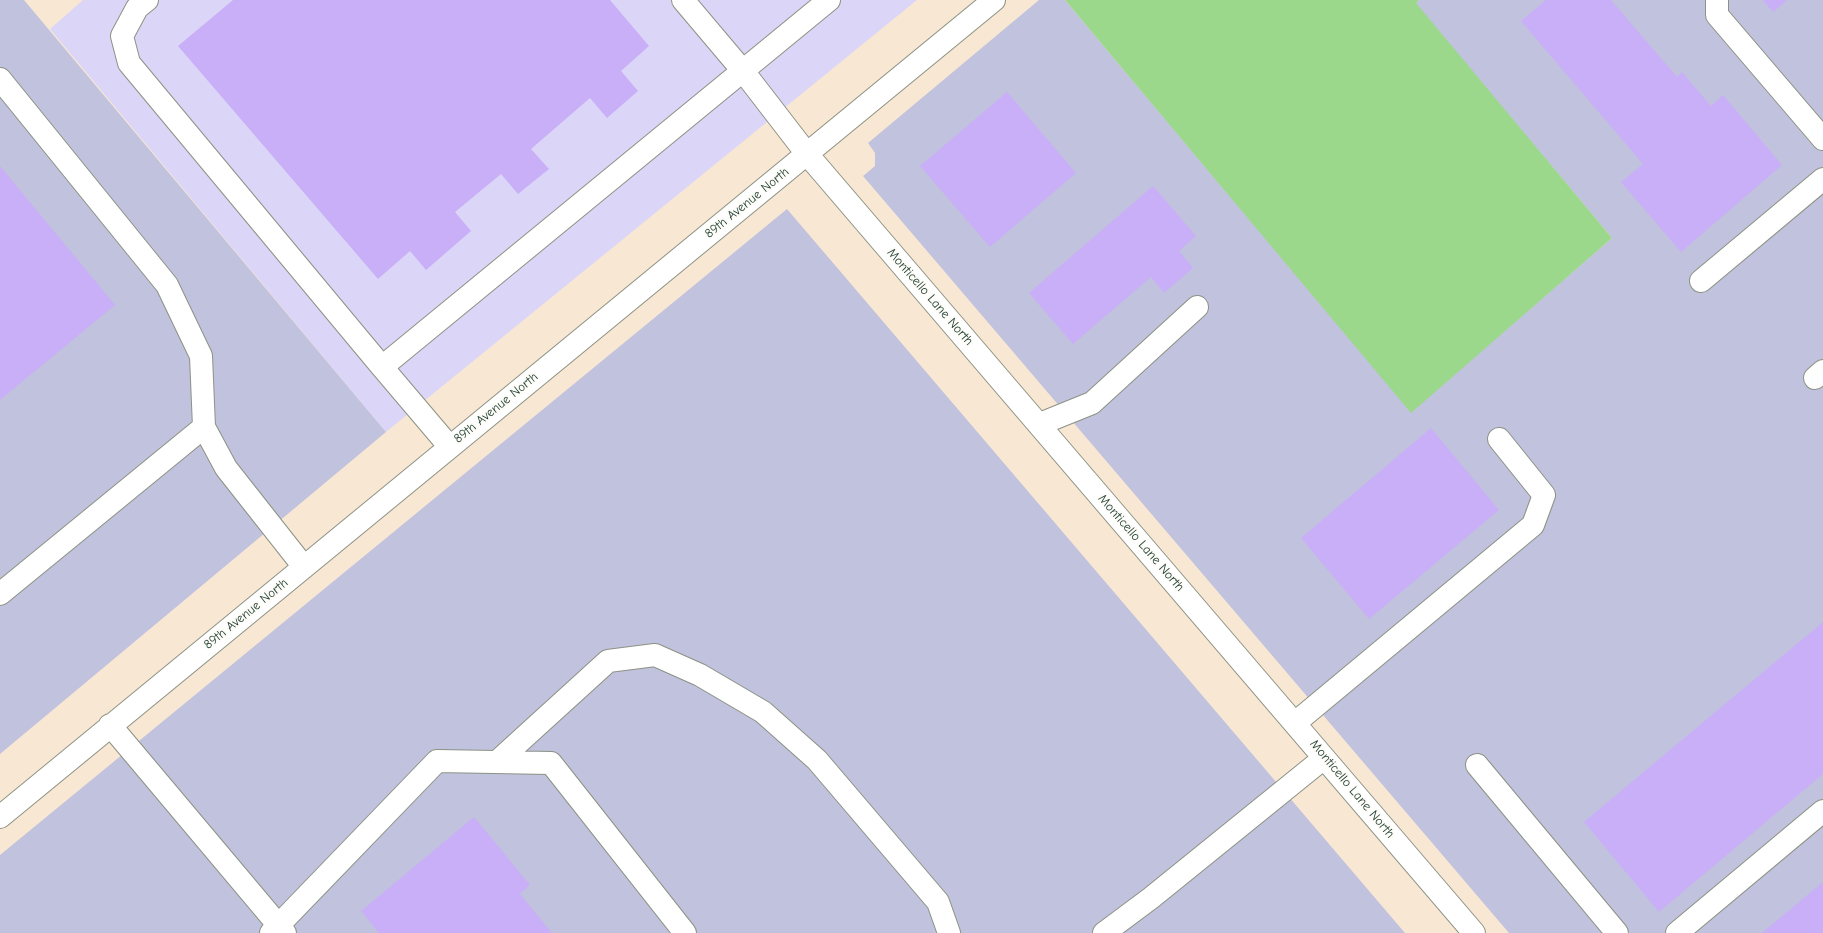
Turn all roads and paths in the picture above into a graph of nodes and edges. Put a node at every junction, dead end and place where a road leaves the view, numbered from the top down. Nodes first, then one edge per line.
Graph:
1 (147, 0) edge
2 (683, 0) edge
3 (830, 0) edge
4 (994, 0) edge
5 (1717, 0) edge
6 (743, 71) junction
7 (0, 79) edge
8 (1823, 139) edge
9 (807, 154) junction
10 (1823, 178) edge
11 (1701, 281) dead end
12 (1197, 307) dead end
13 (382, 367) junction
14 (1040, 424) junction
15 (204, 427) junction
16 (1499, 439) dead end
17 (449, 446) junction
18 (304, 567) junction
19 (0, 594) edge
20 (1295, 723) junction
21 (110, 725) junction
22 (1324, 758) junction
23 (497, 762) junction
24 (1477, 765) dead end
25 (1823, 811) edge
26 (0, 817) edge
27 (278, 930) edge
28 (684, 933) edge
29 (948, 933) edge
30 (1104, 933) edge
31 (1474, 933) edge
32 (1617, 933) edge
33 (1677, 933) edge

1 - 13 street
2 - 6 street, Monticello Lane North
3 - 6 street
4 - 9 street, 89th Avenue North
5 - 8 street
6 - 9 street, Monticello Lane North
6 - 13 street
7 - 15 street
9 - 14 street, Monticello Lane North
9 - 17 street, 89th Avenue North
10 - 11 street
12 - 14 street
13 - 17 street
14 - 20 street, Monticello Lane North
15 - 18 street
15 - 19 street
16 - 20 street
17 - 18 street, 89th Avenue North
18 - 21 street, 89th Avenue North
20 - 22 street, Monticello Lane North
21 - 26 street, 89th Avenue North
21 - 27 street
22 - 30 street
22 - 31 street, Monticello Lane North
23 - 27 street
23 - 28 street
23 - 29 street
24 - 32 street
25 - 33 street

